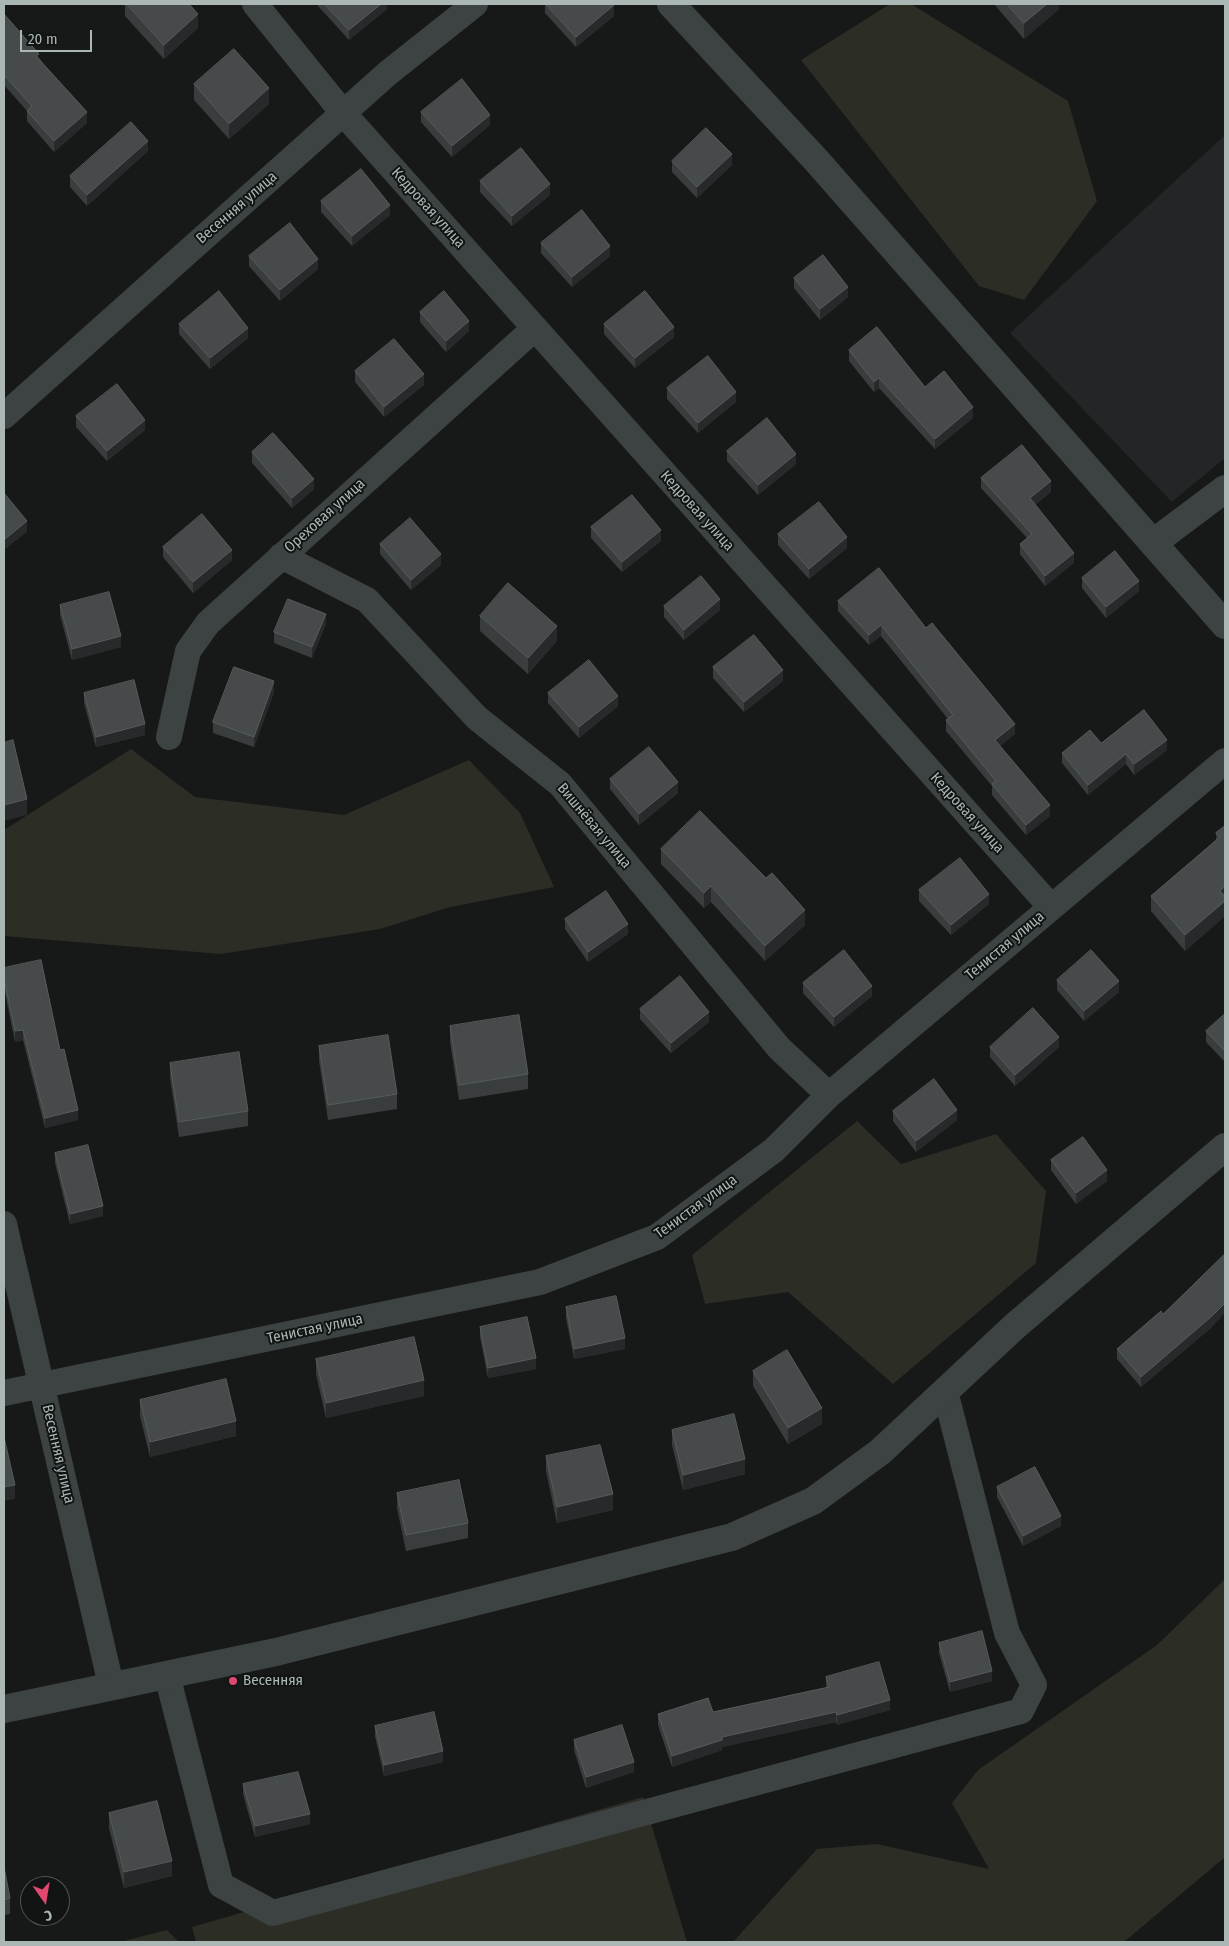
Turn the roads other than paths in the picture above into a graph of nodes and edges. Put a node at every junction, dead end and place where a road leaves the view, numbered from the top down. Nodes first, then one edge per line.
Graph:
1 (255, 4) edge
2 (475, 4) edge
3 (671, 4) edge
4 (344, 114) junction
5 (535, 328) junction
6 (4, 416) edge
7 (1225, 489) edge
8 (1154, 543) junction
9 (281, 556) junction
10 (1225, 625) edge
11 (169, 737) dead end
12 (1225, 761) edge
13 (1051, 908) junction
14 (829, 1095) junction
15 (1225, 1147) edge
16 (4, 1224) edge
17 (42, 1385) junction
18 (945, 1391) junction
19 (4, 1393) edge
20 (167, 1675) junction
21 (111, 1685) junction
22 (4, 1709) edge

1 - 4 street, Кедровая улица
2 - 4 street, Весенняя улица
3 - 8 street
4 - 5 street, Кедровая улица
4 - 6 street, Весенняя улица
5 - 9 street, Ореховая улица
5 - 13 street, Кедровая улица
7 - 8 street
8 - 10 street
9 - 11 street, Ореховая улица
9 - 14 street, Вишнёвая улица
12 - 13 street, Тенистая улица
13 - 14 street, Тенистая улица
14 - 17 street, Тенистая улица
15 - 18 street
16 - 17 street, Весенняя улица
17 - 19 street, Тенистая улица
17 - 21 street, Весенняя улица
18 - 20 street
18 - 20 street
20 - 21 street
21 - 22 street

